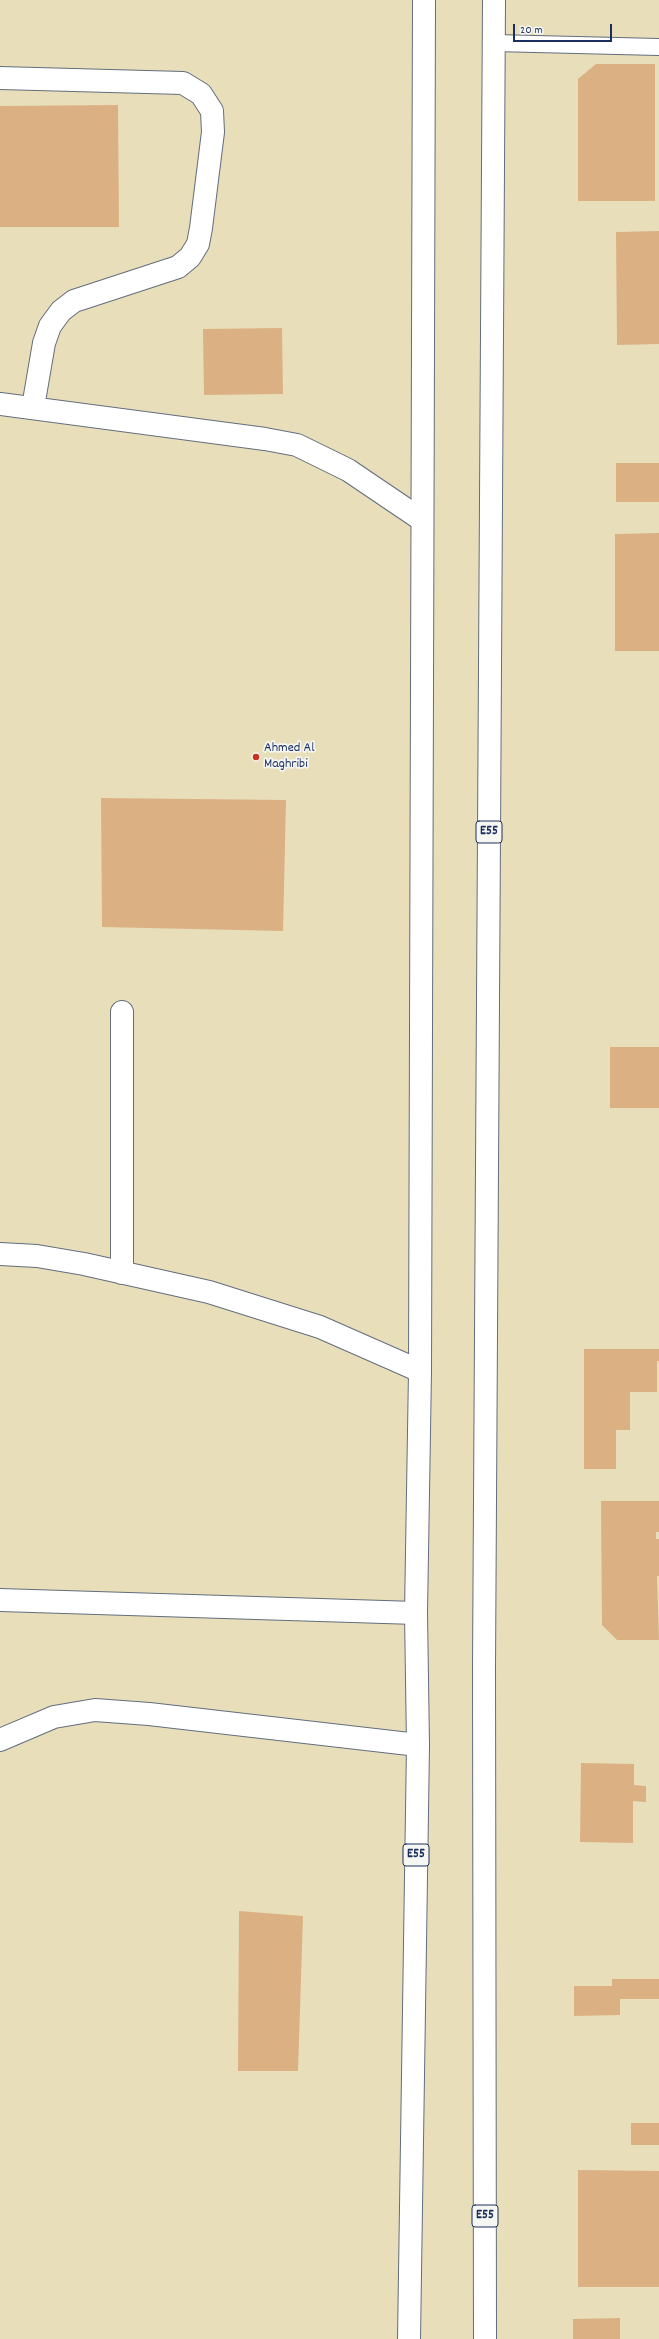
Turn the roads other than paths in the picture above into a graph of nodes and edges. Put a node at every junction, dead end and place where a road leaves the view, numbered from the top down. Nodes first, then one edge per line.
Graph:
1 (424, 0) edge
2 (494, 0) edge
3 (494, 43) junction
4 (659, 48) edge
5 (0, 78) edge
6 (0, 404) edge
7 (33, 407) junction
8 (422, 520) junction
9 (122, 1012) dead end
10 (0, 1254) edge
11 (122, 1273) junction
12 (420, 1371) junction
13 (0, 1600) edge
14 (416, 1613) junction
15 (0, 1740) edge
16 (418, 1745) junction
17 (409, 2339) edge
18 (485, 2339) edge

1 - 8 main road, E55
2 - 3 main road, E55
3 - 4 lane
3 - 18 main road, E55
5 - 7 main road
6 - 7 main road
7 - 8 main road
8 - 12 main road, E55
9 - 11 main road
10 - 11 main road
11 - 12 main road
12 - 14 main road, E55
13 - 14 main road
14 - 16 main road, E55
15 - 16 main road
16 - 17 main road, E55

